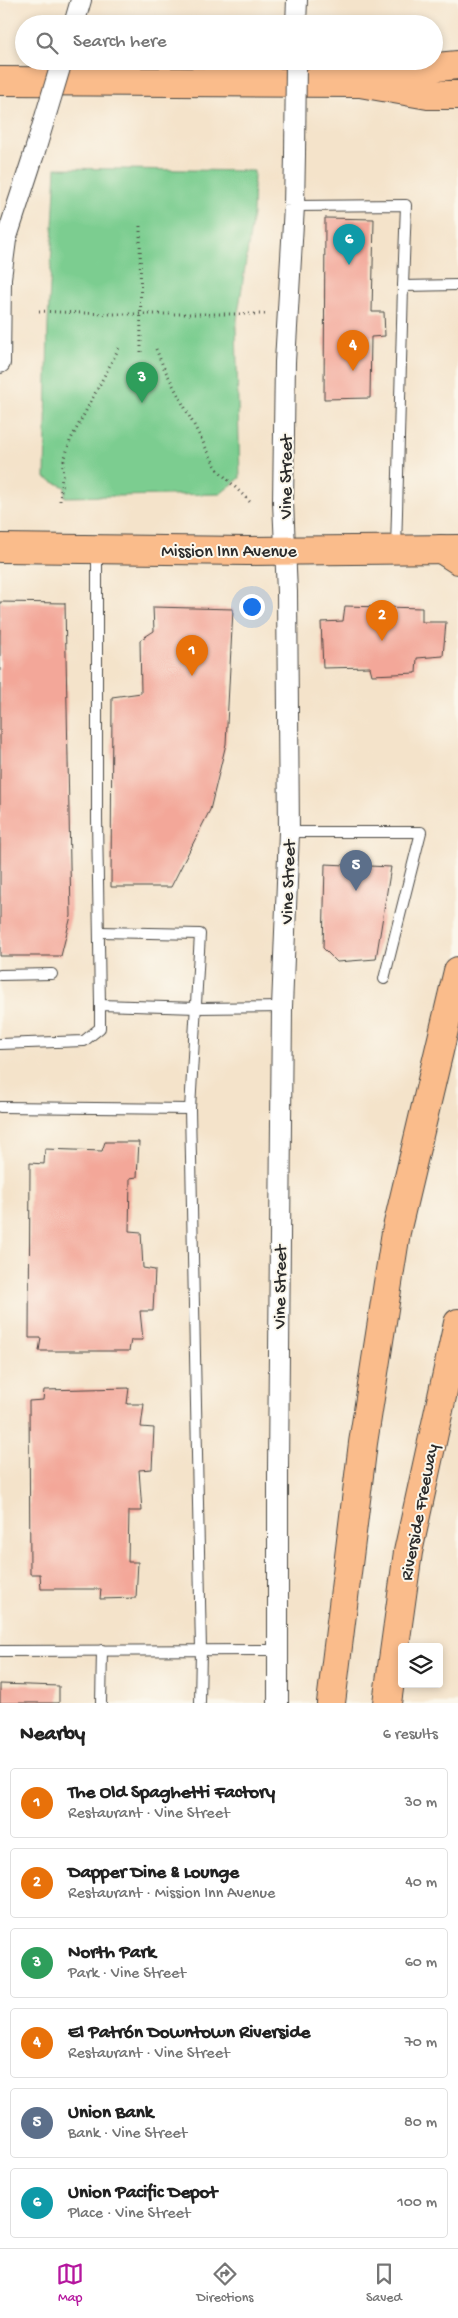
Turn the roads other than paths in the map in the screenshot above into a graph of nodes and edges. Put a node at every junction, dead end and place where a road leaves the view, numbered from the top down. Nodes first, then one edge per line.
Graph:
1 (81, 0) edge
2 (297, 0) edge
3 (77, 15) edge
4 (296, 15) edge
5 (458, 66) edge
6 (443, 67) edge
7 (59, 70) edge
8 (296, 70) edge
9 (418, 70) edge
10 (0, 80) edge
11 (360, 84) junction
12 (458, 95) edge
13 (294, 206) junction
14 (458, 285) edge
15 (403, 286) junction
16 (0, 363) edge
17 (0, 548) edge
18 (97, 550) junction
19 (286, 550) junction
20 (396, 550) junction
21 (452, 553) edge
22 (290, 832) junction
23 (99, 932) junction
24 (458, 971) edge
25 (52, 974) dead end
26 (0, 975) edge
27 (384, 979) dead end
28 (100, 1005) junction
29 (282, 1007) junction
30 (198, 1008) junction
31 (0, 1044) edge
32 (0, 1107) edge
33 (190, 1109) junction
34 (458, 1323) edge
35 (102, 1650) junction
36 (201, 1650) junction
37 (279, 1650) junction
38 (0, 1651) edge
39 (101, 1703) edge
40 (200, 1703) edge
41 (278, 1703) edge
42 (331, 1703) edge
43 (387, 1703) edge

1 - 3 street
2 - 4 street
5 - 6 main road
7 - 16 street, bridge
8 - 13 street, Vine Street, bridge
9 - 11 main road
10 - 11 main road
11 - 12 main road
13 - 15 lane
13 - 19 street, Vine Street
14 - 15 lane
15 - 20 lane
17 - 18 main road, Mission Inn Avenue
18 - 19 main road, Mission Inn Avenue
18 - 23 lane
19 - 20 main road, Mission Inn Avenue
19 - 22 street, Vine Street
20 - 21 main road, Mission Inn Avenue
22 - 27 lane
22 - 29 street, Vine Street
23 - 28 lane
23 - 30 lane
24 - 42 main road
25 - 26 lane
28 - 30 lane
28 - 31 lane
29 - 30 lane
29 - 37 street, Vine Street
30 - 33 lane
32 - 33 lane
33 - 36 lane
34 - 43 main road, Riverside Freeway
35 - 36 lane
35 - 38 lane
35 - 39 lane
36 - 37 lane
36 - 40 lane
37 - 41 street, Vine Street

